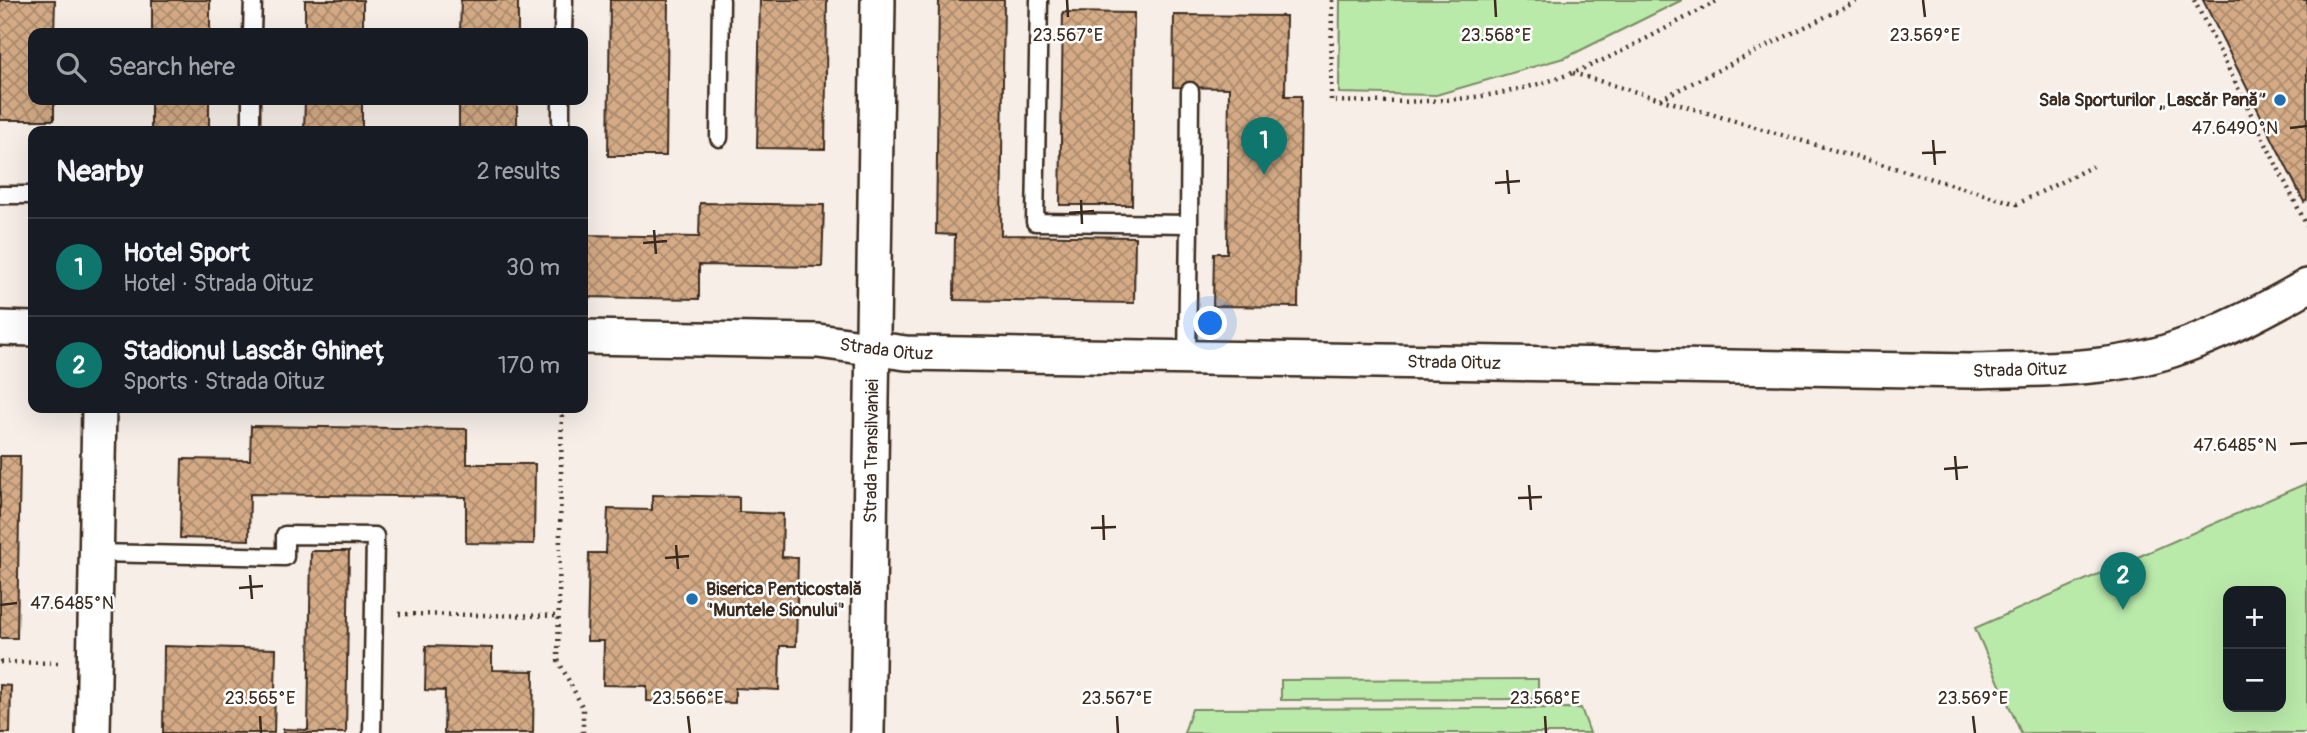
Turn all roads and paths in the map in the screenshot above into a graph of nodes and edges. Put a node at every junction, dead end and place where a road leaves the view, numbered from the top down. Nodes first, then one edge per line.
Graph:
1 (253, 0) edge
2 (564, 0) edge
3 (722, 0) edge
4 (878, 0) edge
5 (1039, 0) edge
6 (1332, 0) edge
7 (1720, 0) edge
8 (1859, 0) edge
9 (2194, 0) edge
10 (252, 28) edge
11 (563, 28) edge
12 (1573, 73) junction
13 (1190, 91) dead end
14 (1660, 99) junction
15 (251, 105) edge
16 (561, 105) edge
17 (251, 126) edge
18 (561, 126) edge
19 (719, 138) dead end
20 (2093, 166) dead end
21 (0, 195) edge
22 (28, 195) edge
23 (1189, 224) junction
24 (2307, 226) edge
25 (2307, 286) edge
26 (0, 328) edge
27 (28, 328) edge
28 (588, 337) edge
29 (873, 348) junction
30 (1187, 358) junction
31 (99, 413) edge
32 (562, 413) edge
33 (96, 554) junction
34 (374, 613) junction
35 (559, 616) junction
36 (0, 662) edge
37 (94, 663) junction
38 (93, 733) edge
39 (372, 733) edge
40 (583, 733) edge
41 (867, 733) edge

1 - 10 lane
2 - 11 lane
3 - 19 lane
4 - 29 street, Strada Transilvaniei
5 - 23 lane
6 - 12 path
7 - 12 path
8 - 14 path
9 - 24 path
12 - 14 path
13 - 23 lane
14 - 20 path
15 - 17 lane
16 - 18 lane
21 - 22 lane
23 - 30 lane
25 - 30 street, Strada Oituz
26 - 27 street
28 - 29 street, Strada Oituz
29 - 30 street, Strada Oituz
29 - 41 street, Strada Transilvaniei
31 - 33 street
32 - 35 path
33 - 34 lane
33 - 37 street
34 - 35 path
34 - 39 lane
35 - 40 path
36 - 37 path
37 - 38 street

